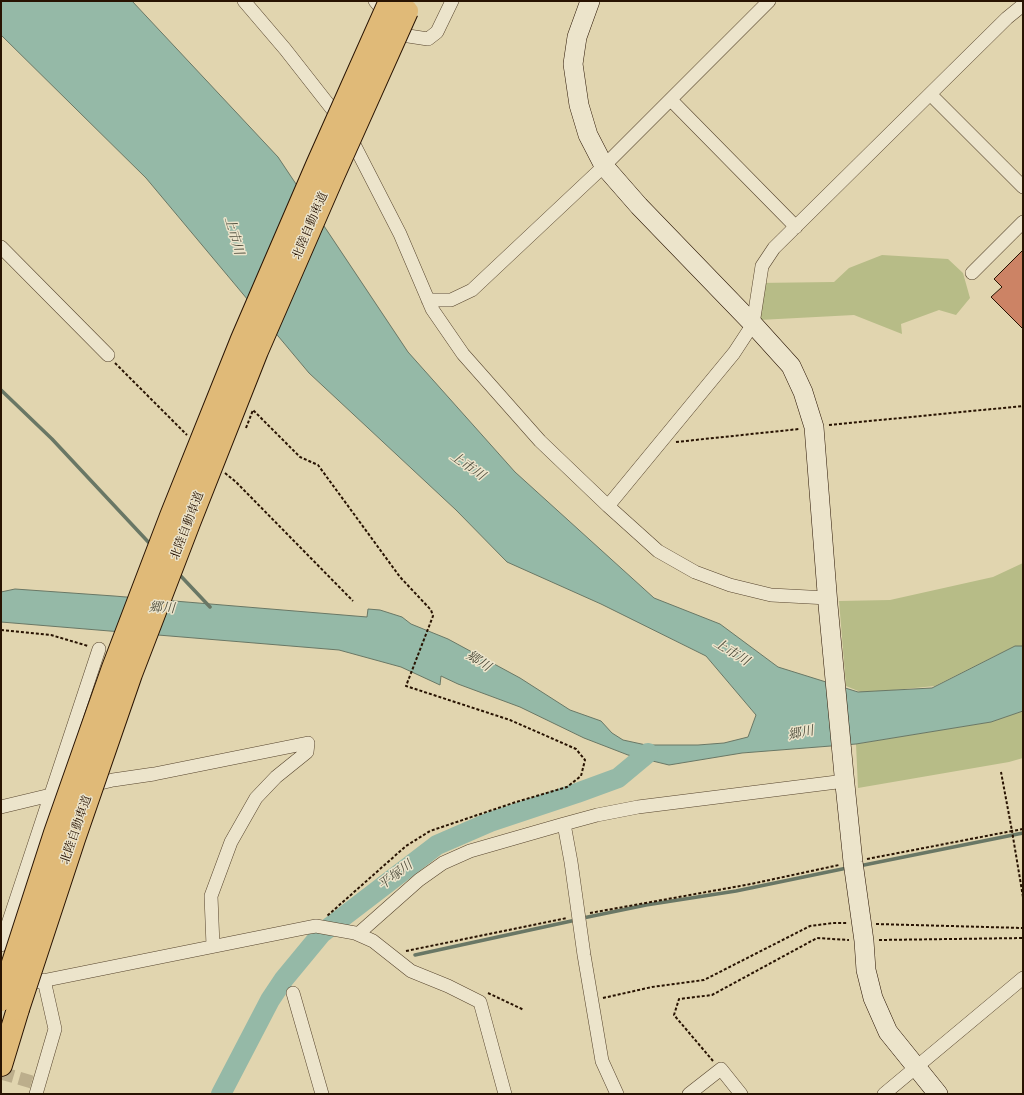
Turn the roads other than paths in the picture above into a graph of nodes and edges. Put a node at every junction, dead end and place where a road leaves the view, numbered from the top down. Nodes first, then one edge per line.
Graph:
1 (244, 1) edge
2 (375, 1) edge
3 (452, 1) edge
4 (590, 1) edge
5 (769, 1) edge
6 (403, 4) edge
7 (1023, 5) edge
8 (930, 94) junction
9 (671, 100) junction
10 (604, 166) junction
11 (1023, 187) edge
12 (1023, 222) edge
13 (796, 227) junction
14 (1, 247) edge
15 (972, 273) dead end
16 (428, 300) junction
17 (753, 324) junction
18 (108, 355) road end
19 (608, 506) junction
20 (828, 602) junction
21 (99, 649) road end
22 (844, 778) junction
23 (51, 795) junction
24 (1, 807) edge
25 (564, 824) junction
26 (355, 934) junction
27 (1, 945) edge
28 (213, 946) junction
29 (1023, 978) edge
30 (44, 980) junction
31 (1, 989) edge
32 (293, 993) dead end
33 (10, 1004) edge
34 (1, 1065) edge
35 (916, 1068) junction
36 (36, 1094) edge
37 (322, 1094) edge
38 (505, 1094) edge
39 (617, 1094) edge
40 (689, 1094) edge
41 (741, 1094) edge
42 (884, 1094) edge
43 (938, 1094) edge

1 - 16 street
2 - 3 street
4 - 10 street
5 - 9 street
6 - 33 highway, 北陸自動車道, bridge
7 - 8 street
8 - 11 street
8 - 13 street
9 - 10 street
9 - 13 street
10 - 16 street
10 - 17 street
12 - 15 street
13 - 17 street
14 - 18 street
16 - 19 street
17 - 19 street
17 - 20 street
19 - 20 street
20 - 22 street
21 - 23 street
22 - 25 street
22 - 35 street
23 - 24 street
23 - 27 street
23 - 28 street
25 - 26 street
25 - 39 street
26 - 28 street
26 - 38 street
28 - 30 street
29 - 35 street
30 - 31 street
30 - 36 street
32 - 37 street
33 - 34 highway, 北陸自動車道
35 - 42 street
35 - 43 street
40 - 41 street

